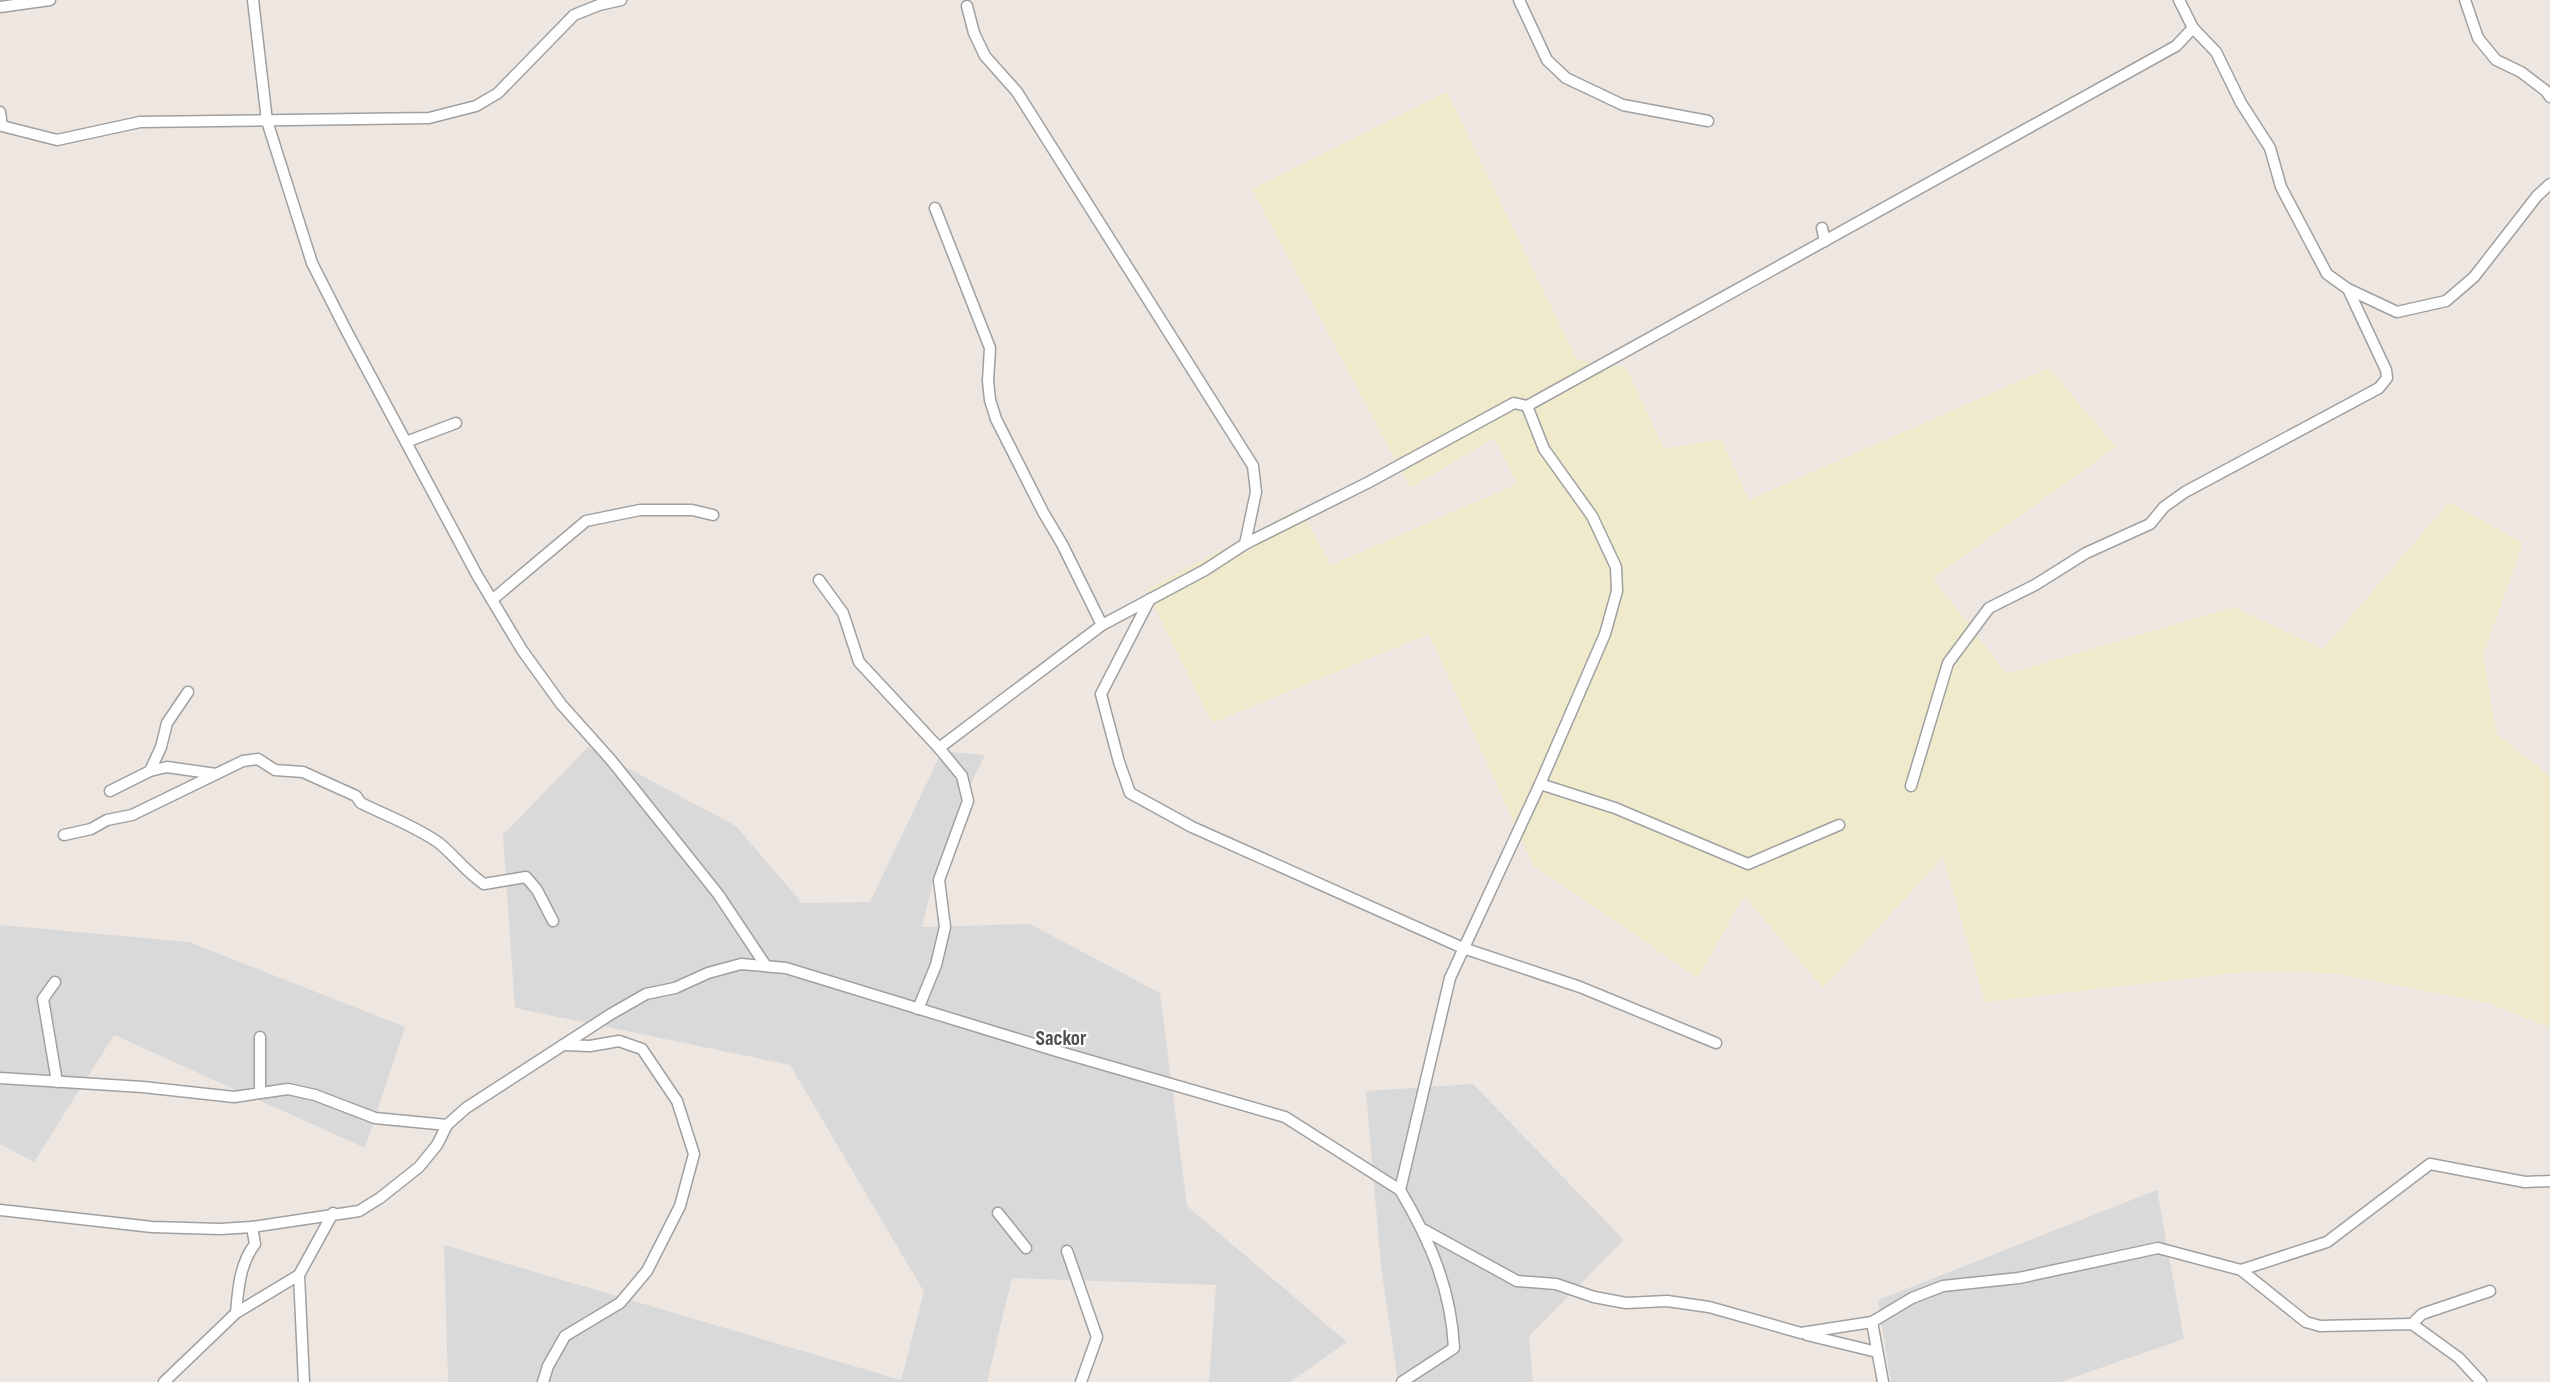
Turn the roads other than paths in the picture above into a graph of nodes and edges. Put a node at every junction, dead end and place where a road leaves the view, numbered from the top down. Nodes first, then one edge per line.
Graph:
1 (50, 0) edge
2 (253, 0) edge
3 (621, 0) edge
4 (1519, 0) edge
5 (2179, 0) edge
6 (2465, 0) edge
7 (967, 6) dead end
8 (0, 7) edge
9 (2193, 28) junction
10 (2549, 93) edge
11 (0, 112) edge
12 (267, 121) junction
13 (1708, 121) dead end
14 (2550, 184) edge
15 (935, 208) dead end
16 (1822, 228) dead end
17 (1825, 241) junction
18 (2348, 289) junction
19 (1527, 406) junction
20 (456, 423) dead end
21 (406, 442) junction
22 (713, 515) dead end
23 (1245, 544) junction
24 (819, 580) dead end
25 (1150, 599) junction
26 (492, 600) junction
27 (1102, 625) junction
28 (188, 692) dead end
29 (939, 748) junction
30 (150, 771) junction
31 (217, 774) junction
32 (1540, 784) junction
33 (1911, 786) dead end
34 (110, 790) dead end
35 (1839, 825) dead end
36 (64, 836) dead end
37 (553, 921) dead end
38 (1464, 948) junction
39 (766, 966) junction
40 (55, 982) dead end
41 (918, 1009) junction
42 (260, 1037) dead end
43 (1716, 1043) dead end
44 (563, 1046) junction
45 (0, 1078) edge
46 (57, 1082) junction
47 (260, 1094) junction
48 (447, 1125) junction
49 (2550, 1181) edge
50 (1400, 1190) junction
51 (0, 1210) edge
52 (333, 1213) junction
53 (998, 1213) dead end
54 (312, 1218) junction
55 (252, 1227) junction
56 (1424, 1230) junction
57 (316, 1244) junction
58 (1026, 1248) dead end
59 (1067, 1251) dead end
60 (2241, 1270) junction
61 (299, 1275) junction
62 (2490, 1292) dead end
63 (236, 1313) junction
64 (1872, 1322) junction
65 (2412, 1323) junction
66 (1801, 1333) junction
67 (1877, 1352) junction
68 (1421, 1377) edge
69 (164, 1382) edge
70 (304, 1382) edge
71 (543, 1382) edge
72 (1081, 1382) edge
73 (1402, 1382) edge
74 (1883, 1382) edge
75 (2481, 1382) edge

1 - 8 street
2 - 12 street
3 - 12 street
4 - 13 street
5 - 9 street
6 - 10 street
7 - 23 street
9 - 17 street
9 - 18 street
11 - 12 street
12 - 21 street
14 - 18 street
15 - 27 street
16 - 17 street
17 - 19 street
18 - 33 street
19 - 23 street
19 - 32 street
20 - 21 street
21 - 26 street
22 - 26 street
23 - 25 street
24 - 29 street
25 - 27 street
25 - 38 street
26 - 39 street
27 - 29 street
28 - 30 street
29 - 41 street
30 - 31 street
30 - 34 street
31 - 36 street
31 - 37 street
32 - 35 street
32 - 38 street
38 - 43 street
38 - 50 street
39 - 41 street
39 - 44 street
40 - 46 street
41 - 50 street
42 - 47 street
44 - 48 street
44 - 71 street
45 - 46 street
46 - 47 street
47 - 48 street
48 - 52 street
49 - 60 street
50 - 56 street
51 - 55 street
52 - 54 street
52 - 57 street
53 - 58 street
54 - 55 street
54 - 57 street
55 - 63 street
56 - 66 street
56 - 68 street
57 - 61 street
59 - 72 street
60 - 64 street
60 - 65 street
61 - 63 street
61 - 70 street
62 - 65 street
63 - 69 street
64 - 66 street
64 - 67 street
65 - 75 street
66 - 67 street
67 - 74 street
68 - 73 street

